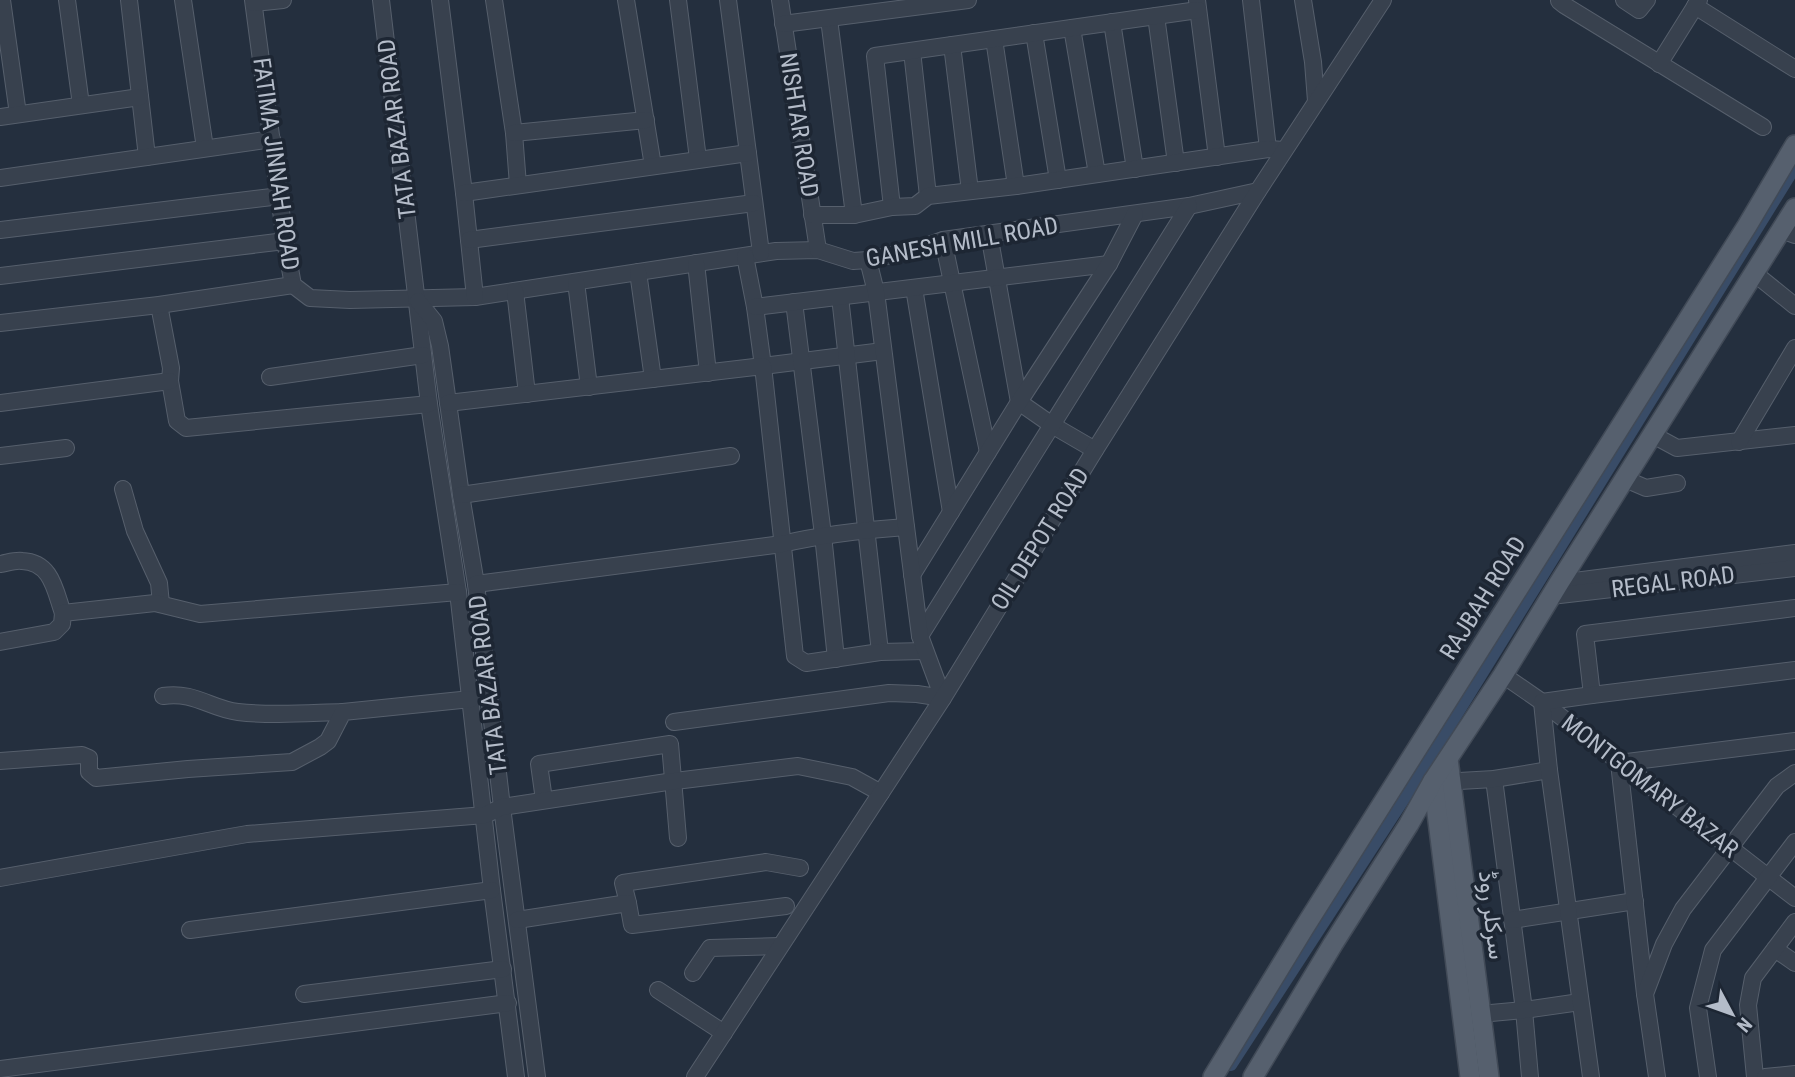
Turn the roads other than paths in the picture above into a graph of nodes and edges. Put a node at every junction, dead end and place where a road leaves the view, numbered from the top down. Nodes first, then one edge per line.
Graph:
1 (2, 0) edge
2 (67, 0) edge
3 (129, 0) edge
4 (183, 0) edge
5 (283, 0) edge
6 (381, 0) edge
7 (440, 0) edge
8 (494, 0) edge
9 (626, 0) edge
10 (678, 0) edge
11 (728, 0) edge
12 (780, 0) edge
13 (968, 0) edge
14 (1251, 0) edge
15 (1303, 0) edge
16 (1382, 0) edge
17 (1560, 0) edge
18 (1624, 0) edge
19 (1647, 0) edge
20 (254, 2) edge
21 (1697, 3) edge
22 (1197, 5) edge
23 (1156, 16) junction
24 (829, 19) junction
25 (1112, 22) junction
26 (783, 24) junction
27 (1072, 28) junction
28 (1034, 33) junction
29 (995, 39) junction
30 (951, 45) junction
31 (912, 51) junction
32 (1659, 64) junction
33 (1795, 69) edge
34 (140, 97) junction
35 (1316, 102) junction
36 (81, 105) junction
37 (18, 114) junction
38 (0, 117) edge
39 (646, 120) junction
40 (1763, 127) dead end
41 (514, 133) junction
42 (272, 139) junction
43 (1795, 145) edge
44 (205, 148) junction
45 (1276, 149) junction
46 (748, 153) junction
47 (147, 157) junction
48 (1217, 157) junction
49 (698, 159) junction
50 (1176, 163) junction
51 (653, 166) junction
52 (1135, 169) junction
53 (1097, 174) junction
54 (0, 177) edge
55 (1058, 180) junction
56 (518, 185) junction
57 (1016, 186) junction
58 (970, 191) junction
59 (1258, 191) junction
60 (464, 193) junction
61 (280, 195) junction
62 (928, 196) junction
63 (754, 203) junction
64 (1189, 206) junction
65 (892, 207) junction
66 (1795, 208) edge
67 (1135, 214) junction
68 (812, 215) junction
69 (854, 215) junction
70 (0, 230) edge
71 (1769, 233) edge
72 (989, 234) junction
73 (469, 240) junction
74 (943, 240) junction
75 (285, 241) junction
76 (818, 250) junction
77 (753, 254) junction
78 (868, 260) junction
79 (696, 263) junction
80 (1109, 264) junction
81 (638, 272) junction
82 (1754, 273) junction
83 (0, 276) edge
84 (997, 278) junction
85 (576, 282) junction
86 (952, 283) junction
87 (293, 285) junction
88 (914, 288) junction
89 (515, 291) junction
90 (876, 292) junction
91 (475, 297) junction
92 (841, 297) junction
93 (417, 299) junction
94 (794, 302) junction
95 (159, 305) junction
96 (1795, 306) edge
97 (755, 307) junction
98 (0, 323) edge
99 (1795, 348) edge
100 (883, 351) junction
101 (423, 355) junction
102 (847, 355) junction
103 (802, 360) junction
104 (763, 366) junction
105 (708, 373) junction
106 (270, 377) dead end
107 (653, 379) junction
108 (170, 381) junction
109 (589, 387) junction
110 (527, 394) junction
111 (1019, 402) junction
112 (0, 403) edge
113 (448, 403) junction
114 (429, 404) junction
115 (1052, 425) junction
116 (1653, 435) junction
117 (1795, 435) edge
118 (1739, 442) junction
119 (66, 448) dead end
120 (1095, 450) junction
121 (988, 452) junction
122 (0, 456) edge
123 (731, 456) dead end
124 (1625, 479) junction
125 (1677, 483) dead end
126 (122, 489) dead end
127 (461, 495) junction
128 (951, 512) junction
129 (906, 527) junction
130 (866, 529) junction
131 (823, 535) junction
132 (782, 544) junction
133 (1795, 553) edge
134 (0, 564) edge
135 (1795, 568) edge
136 (912, 575) junction
137 (476, 584) junction
138 (1555, 590) junction
139 (458, 592) junction
140 (161, 604) junction
141 (1795, 608) edge
142 (63, 613) junction
143 (0, 642) edge
144 (923, 644) junction
145 (880, 652) junction
146 (836, 659) junction
147 (1795, 670) edge
148 (1503, 675) junction
149 (1592, 695) junction
150 (163, 696) dead end
151 (943, 698) junction
152 (471, 699) junction
153 (1542, 702) junction
154 (342, 712) junction
155 (674, 722) dead end
156 (1795, 741) edge
157 (0, 761) edge
158 (1619, 763) junction
159 (1549, 770) junction
160 (1795, 773) edge
161 (1494, 779) junction
162 (673, 781) junction
163 (1442, 782) junction
164 (881, 793) junction
165 (544, 800) junction
166 (502, 807) junction
167 (485, 815) junction
168 (1409, 824) junction
169 (1439, 831) junction
170 (678, 838) dead end
171 (1795, 842) edge
172 (1730, 848) junction
173 (800, 868) dead end
174 (1768, 877) junction
175 (0, 878) edge
176 (492, 890) junction
177 (1795, 898) edge
178 (1635, 901) junction
179 (628, 903) junction
180 (786, 906) dead end
181 (1568, 912) junction
182 (517, 920) junction
183 (1513, 920) junction
184 (1795, 922) edge
185 (190, 930) dead end
186 (1306, 930) junction
187 (1330, 943) junction
188 (780, 946) junction
189 (1774, 949) junction
190 (1795, 963) edge
191 (503, 969) junction
192 (693, 973) dead end
193 (658, 990) dead end
194 (1645, 994) junction
195 (304, 995) dead end
196 (1580, 1002) junction
197 (508, 1003) junction
198 (1524, 1010) junction
199 (1480, 1014) junction
200 (724, 1033) junction
201 (0, 1069) edge
202 (1795, 1074) edge
203 (516, 1077) edge
204 (537, 1077) edge
205 (695, 1077) edge
206 (1213, 1077) edge
207 (1253, 1077) edge
208 (1470, 1077) edge
209 (1489, 1077) edge
210 (1530, 1077) edge
211 (1591, 1077) edge
212 (1657, 1077) edge
213 (1708, 1077) edge
214 (1755, 1077) edge
215 (1765, 1077) edge

1 - 37 street
2 - 36 street
3 - 34 street
4 - 44 street
5 - 20 street
6 - 93 street, TATA BAZAR ROAD
7 - 60 street
8 - 41 street
9 - 39 street
10 - 49 street
11 - 46 street
12 - 26 street, NISHTAR ROAD
13 - 24 street
14 - 45 street
15 - 35 street
16 - 35 street, OIL DEPOT ROAD
17 - 32 street
18 - 19 street
20 - 42 street, FATIMA JINNAH ROAD
21 - 32 street
21 - 33 street
22 - 23 street
22 - 48 street
23 - 25 street
23 - 50 street
24 - 26 street
24 - 69 street
25 - 27 street
25 - 52 street
26 - 68 street, NISHTAR ROAD
27 - 28 street
27 - 53 street
28 - 29 street
28 - 55 street
29 - 30 street
29 - 57 street
30 - 31 street
30 - 58 street
31 - 62 street
31 - 65 street
32 - 40 street
34 - 36 street
34 - 47 street
35 - 45 street, OIL DEPOT ROAD
36 - 37 street
37 - 38 street
39 - 41 street
39 - 51 street
41 - 56 street
42 - 44 street
42 - 61 street, FATIMA JINNAH ROAD
43 - 71 main road, RAJBAH ROAD
44 - 47 street
45 - 48 street
45 - 59 street, OIL DEPOT ROAD
46 - 49 street
46 - 63 street
47 - 54 street
48 - 50 street
49 - 51 street
50 - 52 street
51 - 56 street
52 - 53 street
53 - 55 street
55 - 57 street
56 - 60 street
57 - 58 street
58 - 62 street
59 - 64 street, GANESH MILL ROAD
59 - 120 street, OIL DEPOT ROAD
60 - 73 street
61 - 70 street
61 - 75 street, FATIMA JINNAH ROAD
62 - 65 street
63 - 73 street
63 - 77 street
64 - 67 street, GANESH MILL ROAD
64 - 115 street
65 - 69 street
66 - 71 main road, RAJBAH ROAD
67 - 72 street, GANESH MILL ROAD
67 - 80 street
68 - 69 street
68 - 76 street, NISHTAR ROAD
71 - 82 main road, RAJBAH ROAD
71 - 186 main road, RAJBAH ROAD
72 - 74 street, GANESH MILL ROAD
72 - 84 street
73 - 91 street
74 - 78 street, GANESH MILL ROAD
74 - 86 street
75 - 83 street
75 - 87 street, FATIMA JINNAH ROAD
76 - 77 street, GANESH MILL ROAD
76 - 78 street, GANESH MILL ROAD
77 - 79 street, GANESH MILL ROAD
77 - 97 street
78 - 90 street
79 - 81 street, GANESH MILL ROAD
79 - 105 street
80 - 84 street
80 - 111 street
81 - 85 street, GANESH MILL ROAD
81 - 107 street
82 - 96 street
82 - 116 main road, RAJBAH ROAD
84 - 86 street
84 - 111 street
85 - 89 street, GANESH MILL ROAD
85 - 109 street
86 - 88 street
86 - 121 street
87 - 93 street, FATIMA JINNAH ROAD
87 - 95 street
88 - 90 street
88 - 128 street
89 - 91 street, GANESH MILL ROAD
89 - 110 street
90 - 92 street
90 - 100 street
91 - 93 street, GANESH MILL ROAD
92 - 94 street
92 - 102 street
93 - 101 street, TATA BAZAR ROAD
93 - 113 street, TATA BAZAR ROAD
94 - 97 street
94 - 103 street
95 - 98 street
95 - 108 street
97 - 104 street
99 - 118 street
100 - 102 street
100 - 129 street
101 - 106 street
101 - 114 street, TATA BAZAR ROAD
102 - 103 street
102 - 130 street
103 - 104 street
103 - 131 street
104 - 105 street
104 - 132 street
105 - 107 street
107 - 109 street
108 - 112 street
108 - 114 street
109 - 110 street
110 - 113 street
111 - 115 street
111 - 121 street
113 - 127 street, TATA BAZAR ROAD
114 - 139 street, TATA BAZAR ROAD
115 - 120 street
115 - 144 street
116 - 118 street
116 - 124 main road, RAJBAH ROAD
117 - 118 street
119 - 122 street
120 - 151 street, OIL DEPOT ROAD
121 - 128 street
123 - 127 street
124 - 125 street
124 - 138 main road, RAJBAH ROAD
126 - 140 street
127 - 137 street, TATA BAZAR ROAD
128 - 136 street
129 - 130 street
129 - 136 street
130 - 131 street
130 - 145 street
131 - 132 street
131 - 146 street
132 - 137 street
132 - 146 street
133 - 138 street, REGAL ROAD
134 - 142 street
135 - 138 street, REGAL ROAD
136 - 144 street
137 - 166 street, TATA BAZAR ROAD
138 - 148 main road, RAJBAH ROAD
139 - 140 street
139 - 152 street, TATA BAZAR ROAD
140 - 142 street
141 - 149 street
142 - 143 street
144 - 145 street
144 - 151 street
145 - 146 street
147 - 149 street
148 - 153 street, MONTGOMARY BAZAR
148 - 163 main road, RAJBAH ROAD
149 - 153 street
150 - 154 street
151 - 155 street
151 - 164 street, OIL DEPOT ROAD
152 - 154 street
152 - 167 street, TATA BAZAR ROAD
153 - 158 street, MONTGOMARY BAZAR
153 - 159 street
154 - 157 street
156 - 158 street
158 - 172 street, MONTGOMARY BAZAR
158 - 178 street
159 - 161 street
159 - 181 street
160 - 172 street
161 - 163 street
161 - 183 street
162 - 164 street
162 - 165 street
162 - 165 street
162 - 170 street
163 - 168 main road, RAJBAH ROAD
163 - 169 main road
163 - 199 main road, سرکلر روڈ
164 - 188 street, OIL DEPOT ROAD
165 - 166 street
166 - 167 street
166 - 182 street, TATA BAZAR ROAD
167 - 175 street
167 - 176 street, TATA BAZAR ROAD
168 - 169 main road
168 - 187 main road, RAJBAH ROAD
169 - 208 main road
171 - 174 street
172 - 174 street, MONTGOMARY BAZAR
172 - 194 street
173 - 179 street
174 - 177 street, MONTGOMARY BAZAR
174 - 213 street
176 - 185 street
176 - 191 street, TATA BAZAR ROAD
178 - 181 street
178 - 194 street
179 - 180 street
179 - 182 street
181 - 183 street
181 - 196 street
182 - 204 street, TATA BAZAR ROAD
183 - 198 street
184 - 189 street
186 - 187 main road
186 - 206 main road, RAJBAH ROAD
187 - 207 main road, RAJBAH ROAD
188 - 192 street
188 - 200 street, OIL DEPOT ROAD
189 - 190 street
189 - 214 street
191 - 195 street
191 - 197 street, TATA BAZAR ROAD
193 - 200 street
194 - 212 street
196 - 198 street
196 - 211 street
197 - 201 street
197 - 203 street, TATA BAZAR ROAD
198 - 199 street
198 - 210 street
199 - 209 main road, سرکلر روڈ
200 - 205 street, OIL DEPOT ROAD
202 - 215 street

